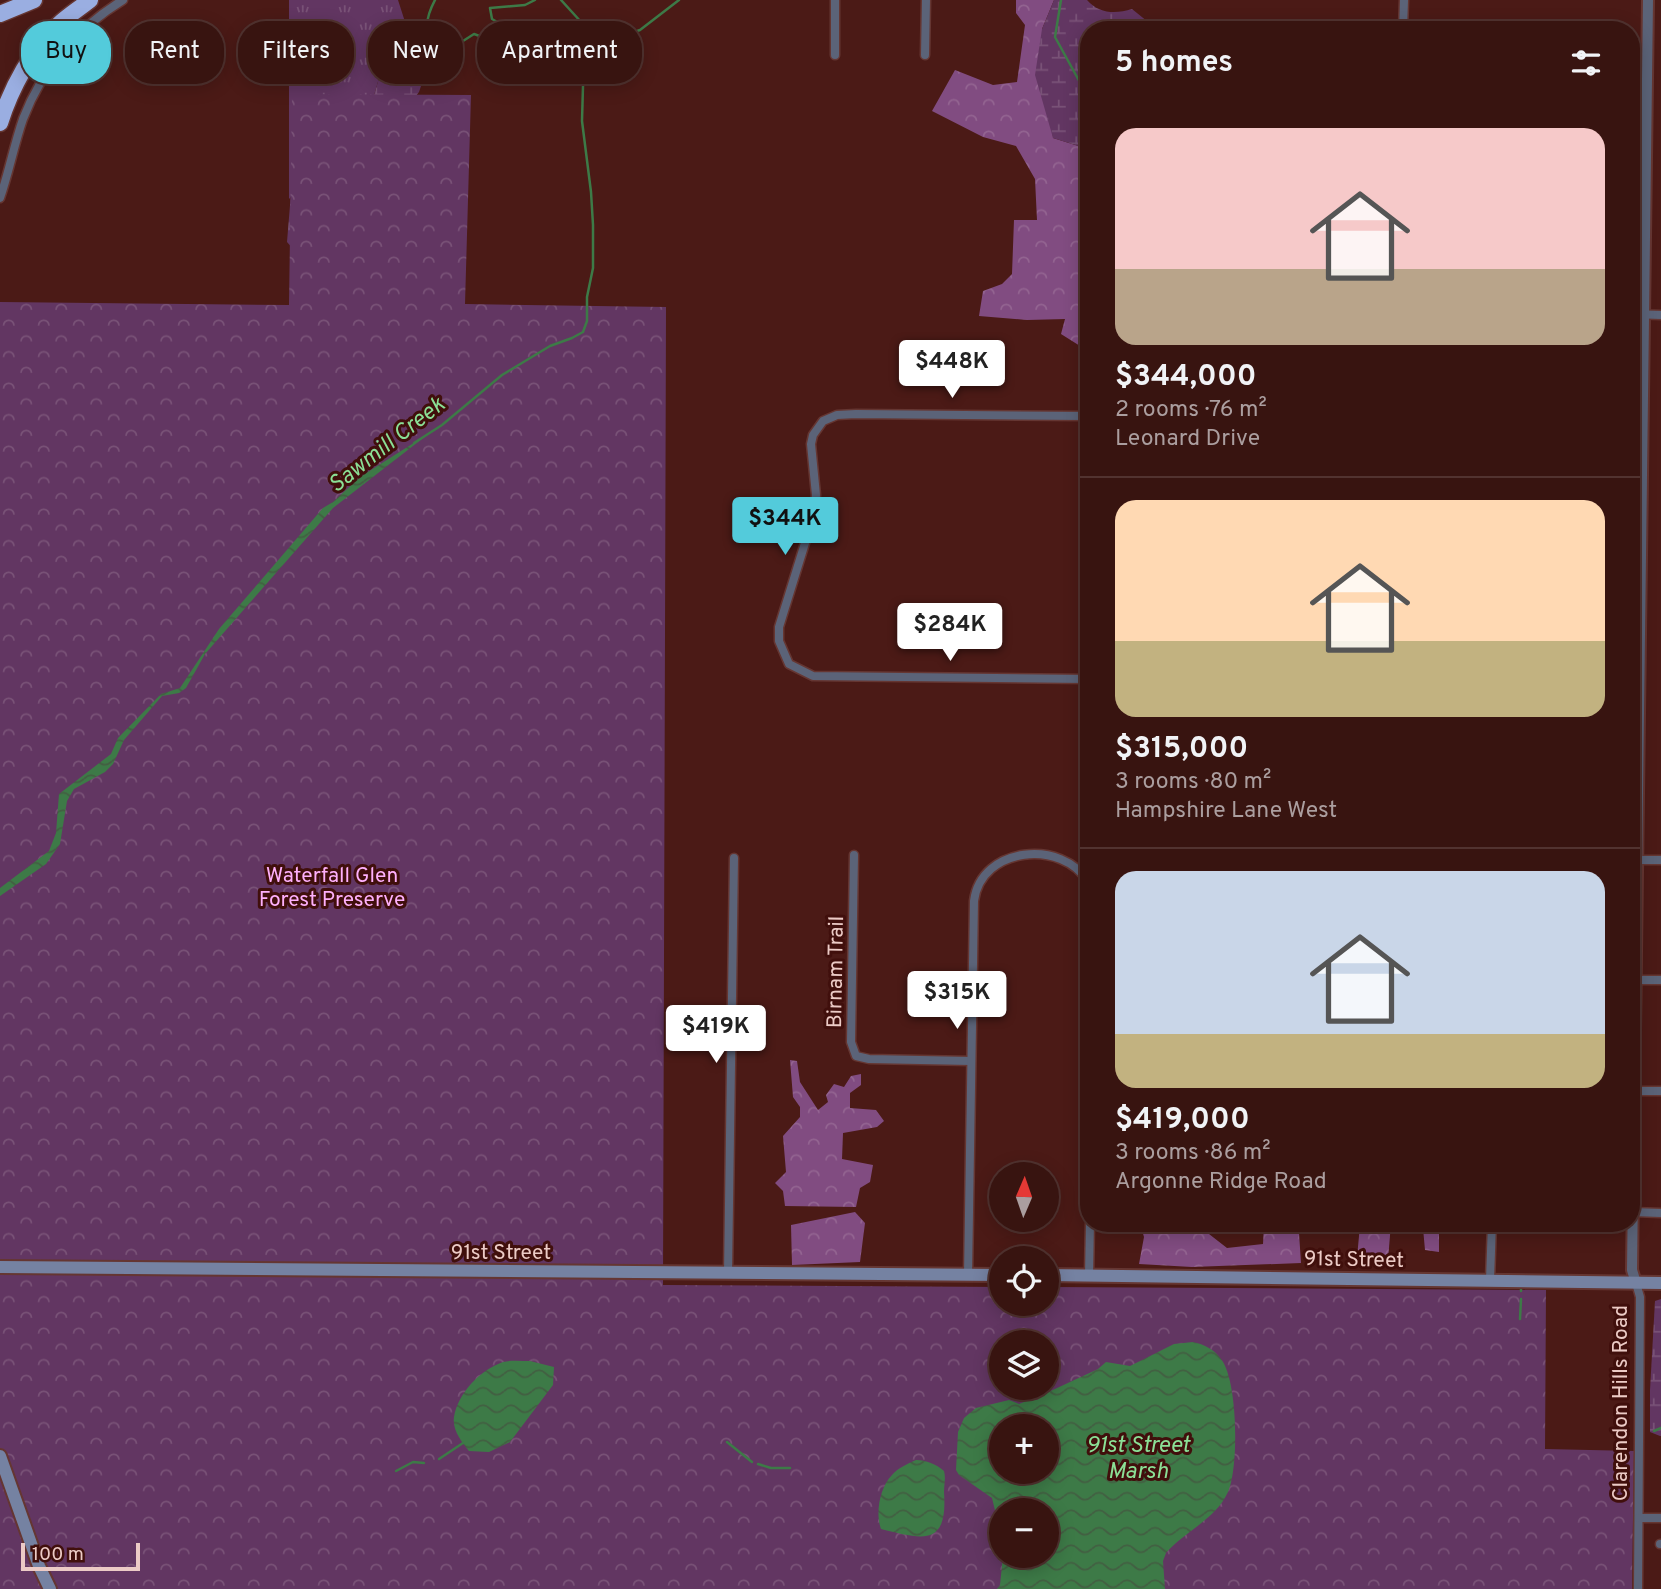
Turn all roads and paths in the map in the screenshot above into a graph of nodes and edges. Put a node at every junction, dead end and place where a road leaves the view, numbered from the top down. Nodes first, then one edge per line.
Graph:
1 (34, 0) edge
2 (90, 0) edge
3 (123, 0) edge
4 (835, 0) edge
5 (926, 0) edge
6 (1404, 0) edge
7 (1648, 0) edge
8 (0, 14) edge
9 (1404, 21) edge
10 (835, 55) dead end
11 (925, 55) dead end
12 (0, 123) edge
13 (0, 198) edge
14 (1640, 314) edge
15 (1644, 314) junction
16 (1661, 314) edge
17 (1080, 416) edge
18 (1640, 532) edge
19 (1080, 679) edge
20 (854, 855) dead end
21 (734, 858) dead end
22 (1640, 860) edge
23 (1661, 860) edge
24 (1080, 869) edge
25 (1640, 975) edge
26 (1661, 980) edge
27 (971, 1061) junction
28 (1640, 1091) edge
29 (1661, 1091) edge
30 (1640, 1212) edge
31 (1661, 1213) edge
32 (1090, 1232) edge
33 (1492, 1232) edge
34 (1633, 1232) edge
35 (0, 1267) edge
36 (728, 1273) junction
37 (968, 1275) junction
38 (989, 1275) edge
39 (1059, 1275) edge
40 (1089, 1275) junction
41 (1490, 1280) junction
42 (1636, 1283) junction
43 (1661, 1283) edge
44 (0, 1456) edge
45 (1639, 1518) junction
46 (1661, 1518) edge
47 (50, 1589) edge
48 (1638, 1589) edge

1 - 8 highway
2 - 12 highway
3 - 13 street
4 - 10 street
5 - 11 street
6 - 9 street
7 - 15 street, Clarendon Hills Road
14 - 15 street
15 - 16 street
15 - 18 street, Clarendon Hills Road
17 - 19 street
20 - 27 street, Birnam Trail
21 - 36 street
22 - 23 street
24 - 27 street
25 - 26 street
27 - 37 street
28 - 29 street
30 - 31 street
32 - 40 street
33 - 41 street
34 - 42 street, Clarendon Hills Road
35 - 36 main road, 91st Street
36 - 37 main road, 91st Street
37 - 38 main road, 91st Street
39 - 40 main road, 91st Street
40 - 41 main road, 91st Street
41 - 42 main road, 91st Street
42 - 43 main road, 91st Street
42 - 45 street, Clarendon Hills Road
44 - 47 main road
45 - 46 street
45 - 48 street, Clarendon Hills Road

